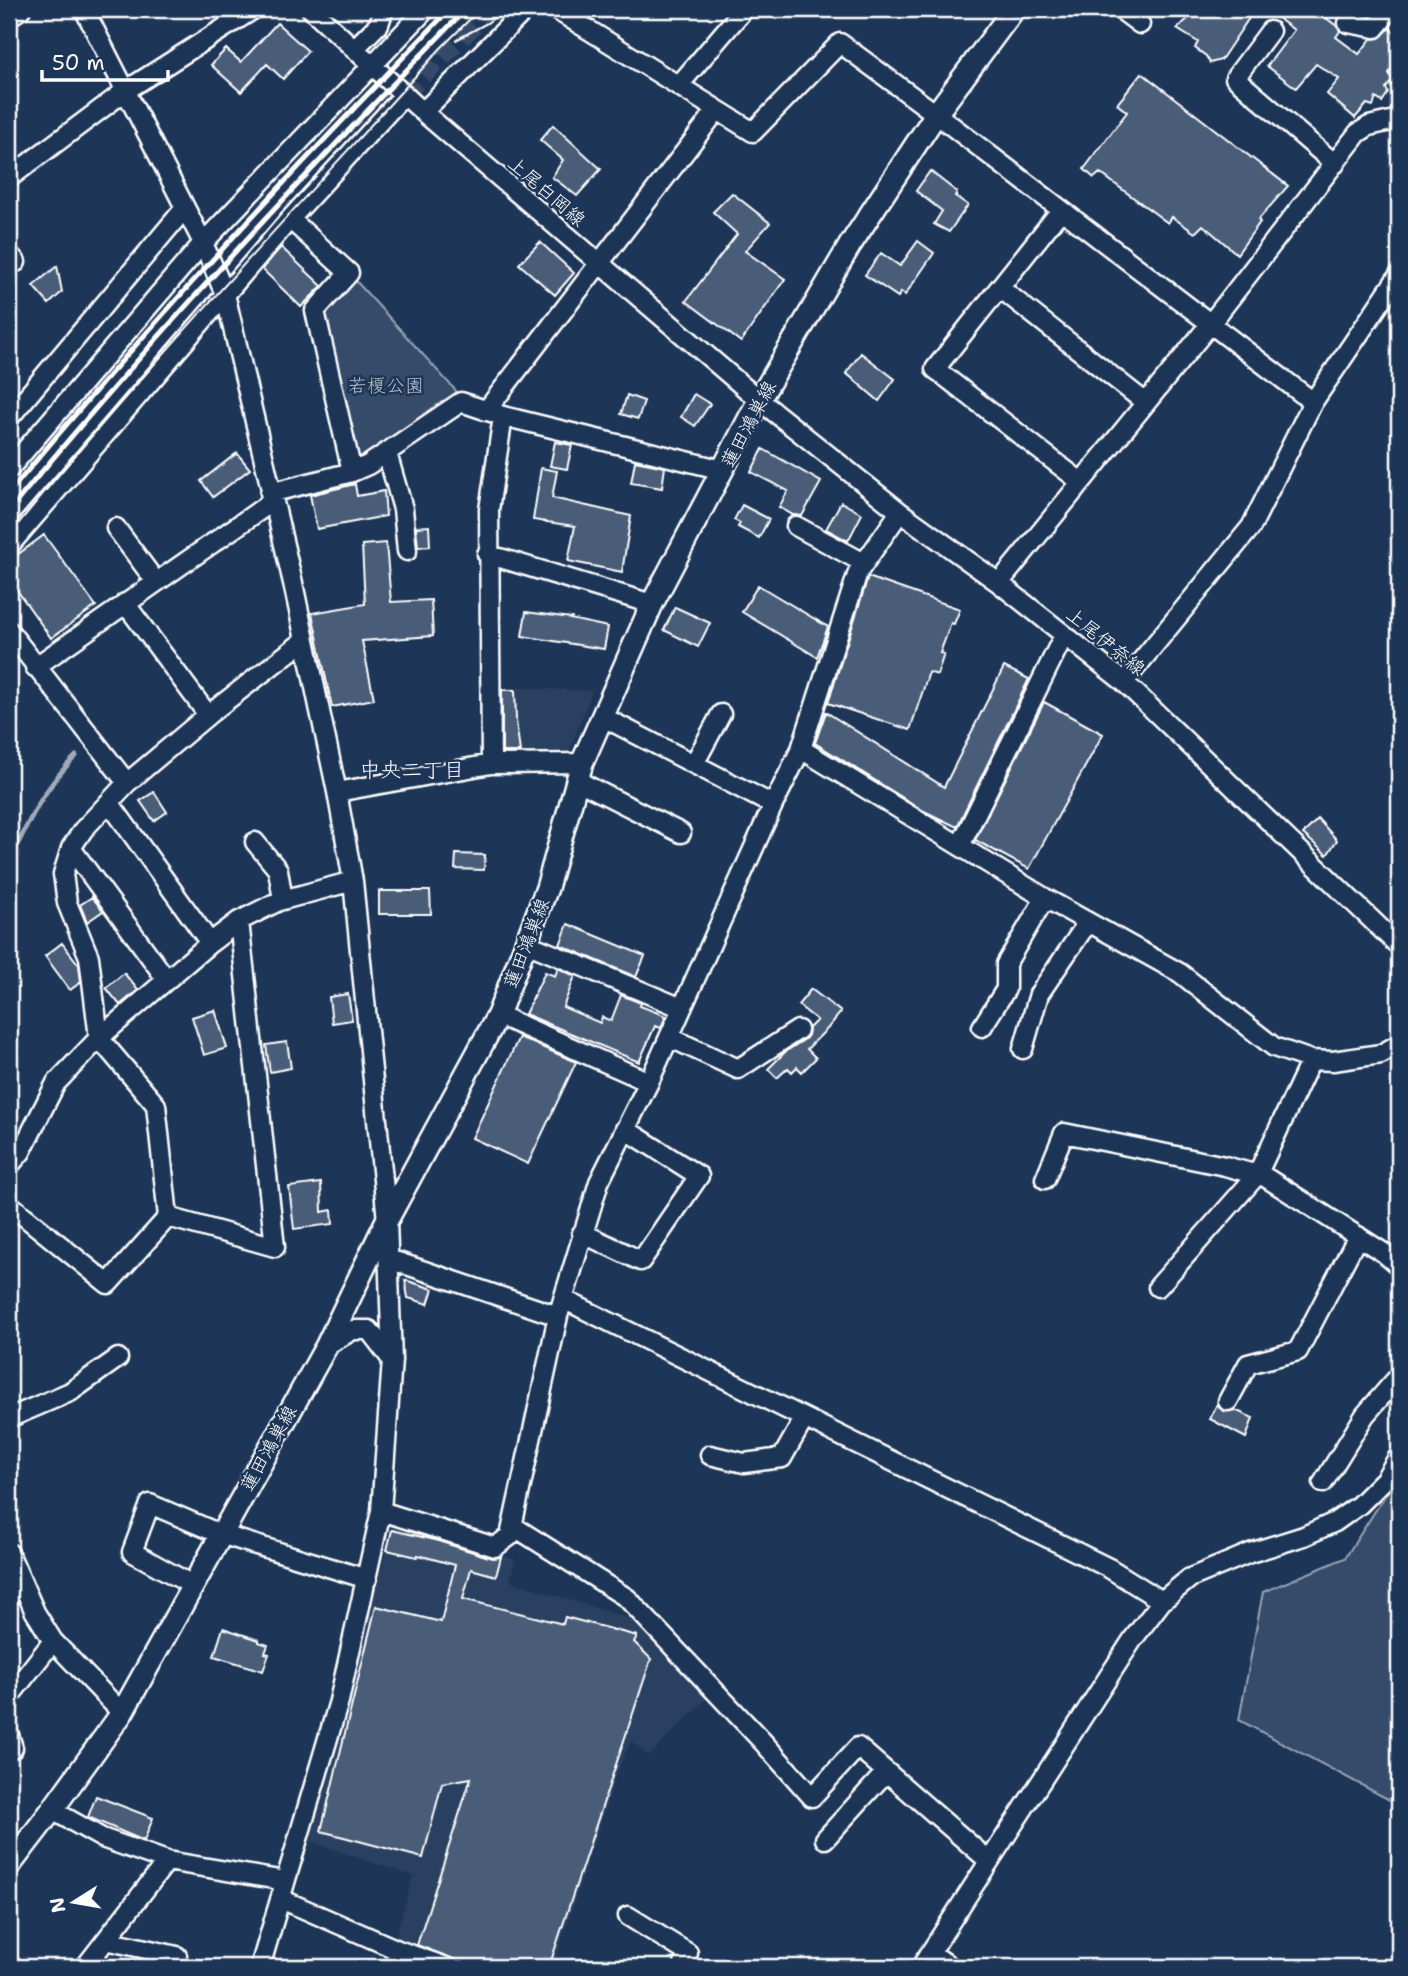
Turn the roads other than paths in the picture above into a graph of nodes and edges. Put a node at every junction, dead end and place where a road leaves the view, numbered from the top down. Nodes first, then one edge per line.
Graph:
1 (21, 9) edge
2 (84, 9) edge
3 (254, 9) edge
4 (311, 9) edge
5 (384, 9) edge
6 (407, 9) edge
7 (426, 9) edge
8 (526, 9) edge
9 (555, 9) edge
10 (1014, 9) edge
11 (1120, 9) edge
12 (1391, 9) edge
13 (739, 11) edge
14 (9, 17) edge
15 (1348, 23) dead end
16 (1140, 24) dead end
17 (1270, 31) dead end
18 (363, 57) junction
19 (679, 85) junction
20 (125, 91) junction
21 (404, 95) junction
22 (717, 110) junction
23 (423, 112) junction
24 (936, 114) junction
25 (1399, 119) edge
26 (1335, 164) junction
27 (9, 178) edge
28 (185, 208) junction
29 (1061, 210) junction
30 (290, 219) junction
31 (203, 243) junction
32 (600, 263) junction
33 (1399, 275) edge
34 (1000, 288) junction
35 (225, 294) junction
36 (1211, 323) junction
37 (760, 400) junction
38 (1313, 402) junction
39 (1146, 403) junction
40 (11, 410) edge
41 (494, 414) junction
42 (387, 453) junction
43 (9, 469) edge
44 (723, 470) junction
45 (352, 472) junction
46 (1081, 482) junction
47 (272, 497) junction
48 (900, 512) junction
49 (796, 526) dead end
50 (116, 528) dead end
51 (9, 546) edge
52 (407, 551) dead end
53 (488, 554) junction
54 (864, 563) junction
55 (156, 582) junction
56 (999, 583) junction
57 (125, 603) junction
58 (652, 604) junction
59 (9, 631) edge
60 (1064, 635) junction
61 (305, 640) junction
62 (35, 667) junction
63 (1124, 682) junction
64 (721, 714) dead end
65 (208, 715) junction
66 (603, 718) junction
67 (801, 749) junction
68 (491, 764) junction
69 (694, 764) junction
70 (580, 772) junction
71 (127, 783) junction
72 (337, 792) junction
73 (110, 802) junction
74 (773, 805) junction
75 (681, 833) dead end
76 (255, 842) dead end
77 (960, 846) junction
78 (71, 848) junction
79 (353, 881) junction
80 (1045, 898) junction
81 (284, 900) junction
82 (239, 921) junction
83 (1088, 922) junction
84 (210, 943) junction
85 (526, 943) junction
86 (1399, 946) edge
87 (167, 980) junction
88 (682, 1008) junction
89 (498, 1015) junction
90 (982, 1027) dead end
91 (798, 1030) dead end
92 (669, 1037) junction
93 (99, 1038) junction
94 (1399, 1044) edge
95 (1023, 1049) dead end
96 (1311, 1060) junction
97 (649, 1082) junction
98 (625, 1129) junction
99 (9, 1166) edge
100 (1257, 1175) junction
101 (1045, 1179) dead end
102 (9, 1204) edge
103 (168, 1217) junction
104 (387, 1220) junction
105 (582, 1233) junction
106 (1358, 1236) junction
107 (389, 1259) junction
108 (1399, 1266) edge
109 (1158, 1287) dead end
110 (561, 1308) junction
111 (327, 1345) junction
112 (118, 1358) dead end
113 (391, 1360) junction
114 (1399, 1376) edge
115 (1228, 1401) dead end
116 (9, 1418) edge
117 (804, 1419) junction
118 (710, 1455) dead end
119 (1399, 1456) edge
120 (1323, 1483) dead end
121 (381, 1511) junction
122 (513, 1526) junction
123 (220, 1534) junction
124 (9, 1553) edge
125 (367, 1579) junction
126 (192, 1585) junction
127 (16, 1590) edge
128 (1162, 1601) junction
129 (53, 1641) junction
130 (9, 1697) edge
131 (122, 1713) junction
132 (886, 1772) junction
133 (52, 1810) junction
134 (825, 1839) dead end
135 (167, 1861) junction
136 (989, 1861) junction
137 (9, 1866) edge
138 (285, 1881) junction
139 (281, 1899) junction
140 (628, 1916) dead end
141 (106, 1940) junction
142 (177, 1956) dead end
143 (396, 1958) edge
144 (926, 1960) edge
145 (85, 1967) edge
146 (260, 1967) edge
147 (446, 1967) edge
148 (682, 1967) edge
149 (951, 1967) edge

1 - 14 street
2 - 20 street
3 - 20 street
4 - 18 street, 上尾白岡線
5 - 18 street
6 - 18 street
7 - 18 street
8 - 23 street
9 - 19 street
10 - 24 main road, 蓮田鴻巣線
11 - 16 street
12 - 15 street
13 - 19 street
17 - 26 street
18 - 21 street, 上尾白岡線
18 - 31 street
19 - 22 street
20 - 27 street
20 - 28 street
21 - 23 street, 上尾白岡線
21 - 30 street
22 - 24 street
22 - 32 street
23 - 32 street, 上尾白岡線
24 - 29 street
24 - 37 main road, 蓮田鴻巣線
25 - 26 street
26 - 36 street
28 - 31 street
28 - 40 street
29 - 34 street
29 - 36 street
30 - 35 street
30 - 45 street
31 - 35 street
31 - 43 street
32 - 37 street, 上尾白岡線
32 - 41 street
33 - 38 street
34 - 39 street
34 - 46 street
35 - 47 street
35 - 51 street
36 - 38 street
36 - 39 street
37 - 44 main road, 蓮田鴻巣線
37 - 48 street, 上尾伊奈線
38 - 63 street
39 - 46 street
41 - 42 street
41 - 44 street
41 - 53 street
42 - 45 street
42 - 52 street
44 - 58 main road, 蓮田鴻巣線
45 - 47 street
46 - 56 street
47 - 55 street
47 - 61 street
48 - 54 street
48 - 56 street, 上尾伊奈線
49 - 54 street
50 - 55 street
53 - 58 street
53 - 68 street
54 - 67 street
55 - 57 street
56 - 60 street, 上尾伊奈線
57 - 62 street
57 - 65 street
58 - 66 main road, 蓮田鴻巣線
59 - 62 street
60 - 63 street, 上尾伊奈線
60 - 77 street
61 - 65 street
61 - 72 street
62 - 71 street
63 - 86 street, 上尾伊奈線
64 - 69 street
65 - 71 street
66 - 69 street
66 - 70 main road, 蓮田鴻巣線
67 - 74 street
67 - 77 street
68 - 70 street
68 - 72 street
69 - 74 street
70 - 75 street
70 - 85 main road, 蓮田鴻巣線
71 - 73 street
72 - 79 street
73 - 78 street
73 - 84 street
74 - 88 street
76 - 81 street
77 - 80 street
78 - 87 street
78 - 93 street
79 - 81 street
79 - 104 street
80 - 83 street
80 - 90 street
81 - 82 street
82 - 84 street
82 - 103 street
83 - 95 street
83 - 96 street
84 - 87 street
85 - 88 street
85 - 89 main road, 蓮田鴻巣線
87 - 93 street
88 - 92 street
89 - 97 street
89 - 104 main road, 蓮田鴻巣線
91 - 92 street
92 - 97 street
93 - 99 street
93 - 103 street
94 - 96 street
96 - 100 street
97 - 98 street
98 - 105 street
98 - 105 street
100 - 101 street
100 - 106 street
100 - 109 street
102 - 103 street
104 - 107 street
104 - 111 main road, 蓮田鴻巣線
105 - 110 street
106 - 108 street
106 - 115 street
107 - 110 street
107 - 113 street
110 - 117 street
110 - 122 street
111 - 113 street
111 - 123 main road, 蓮田鴻巣線
112 - 116 street
113 - 121 street
114 - 120 street
117 - 118 street
117 - 128 street
119 - 128 street
121 - 122 street
121 - 125 street
122 - 132 street
123 - 125 street
123 - 126 main road, 蓮田鴻巣線
123 - 126 street
124 - 127 street
125 - 138 street
126 - 131 main road, 蓮田鴻巣線
127 - 129 street
128 - 136 street
129 - 130 street
129 - 131 street
131 - 133 main road, 蓮田鴻巣線
132 - 134 street
132 - 136 street
133 - 135 street
133 - 137 main road, 蓮田鴻巣線
135 - 138 street
135 - 141 street
136 - 144 street
138 - 139 street
139 - 143 street
139 - 146 street
140 - 148 street
141 - 142 street
141 - 145 street
143 - 147 street
144 - 149 street

